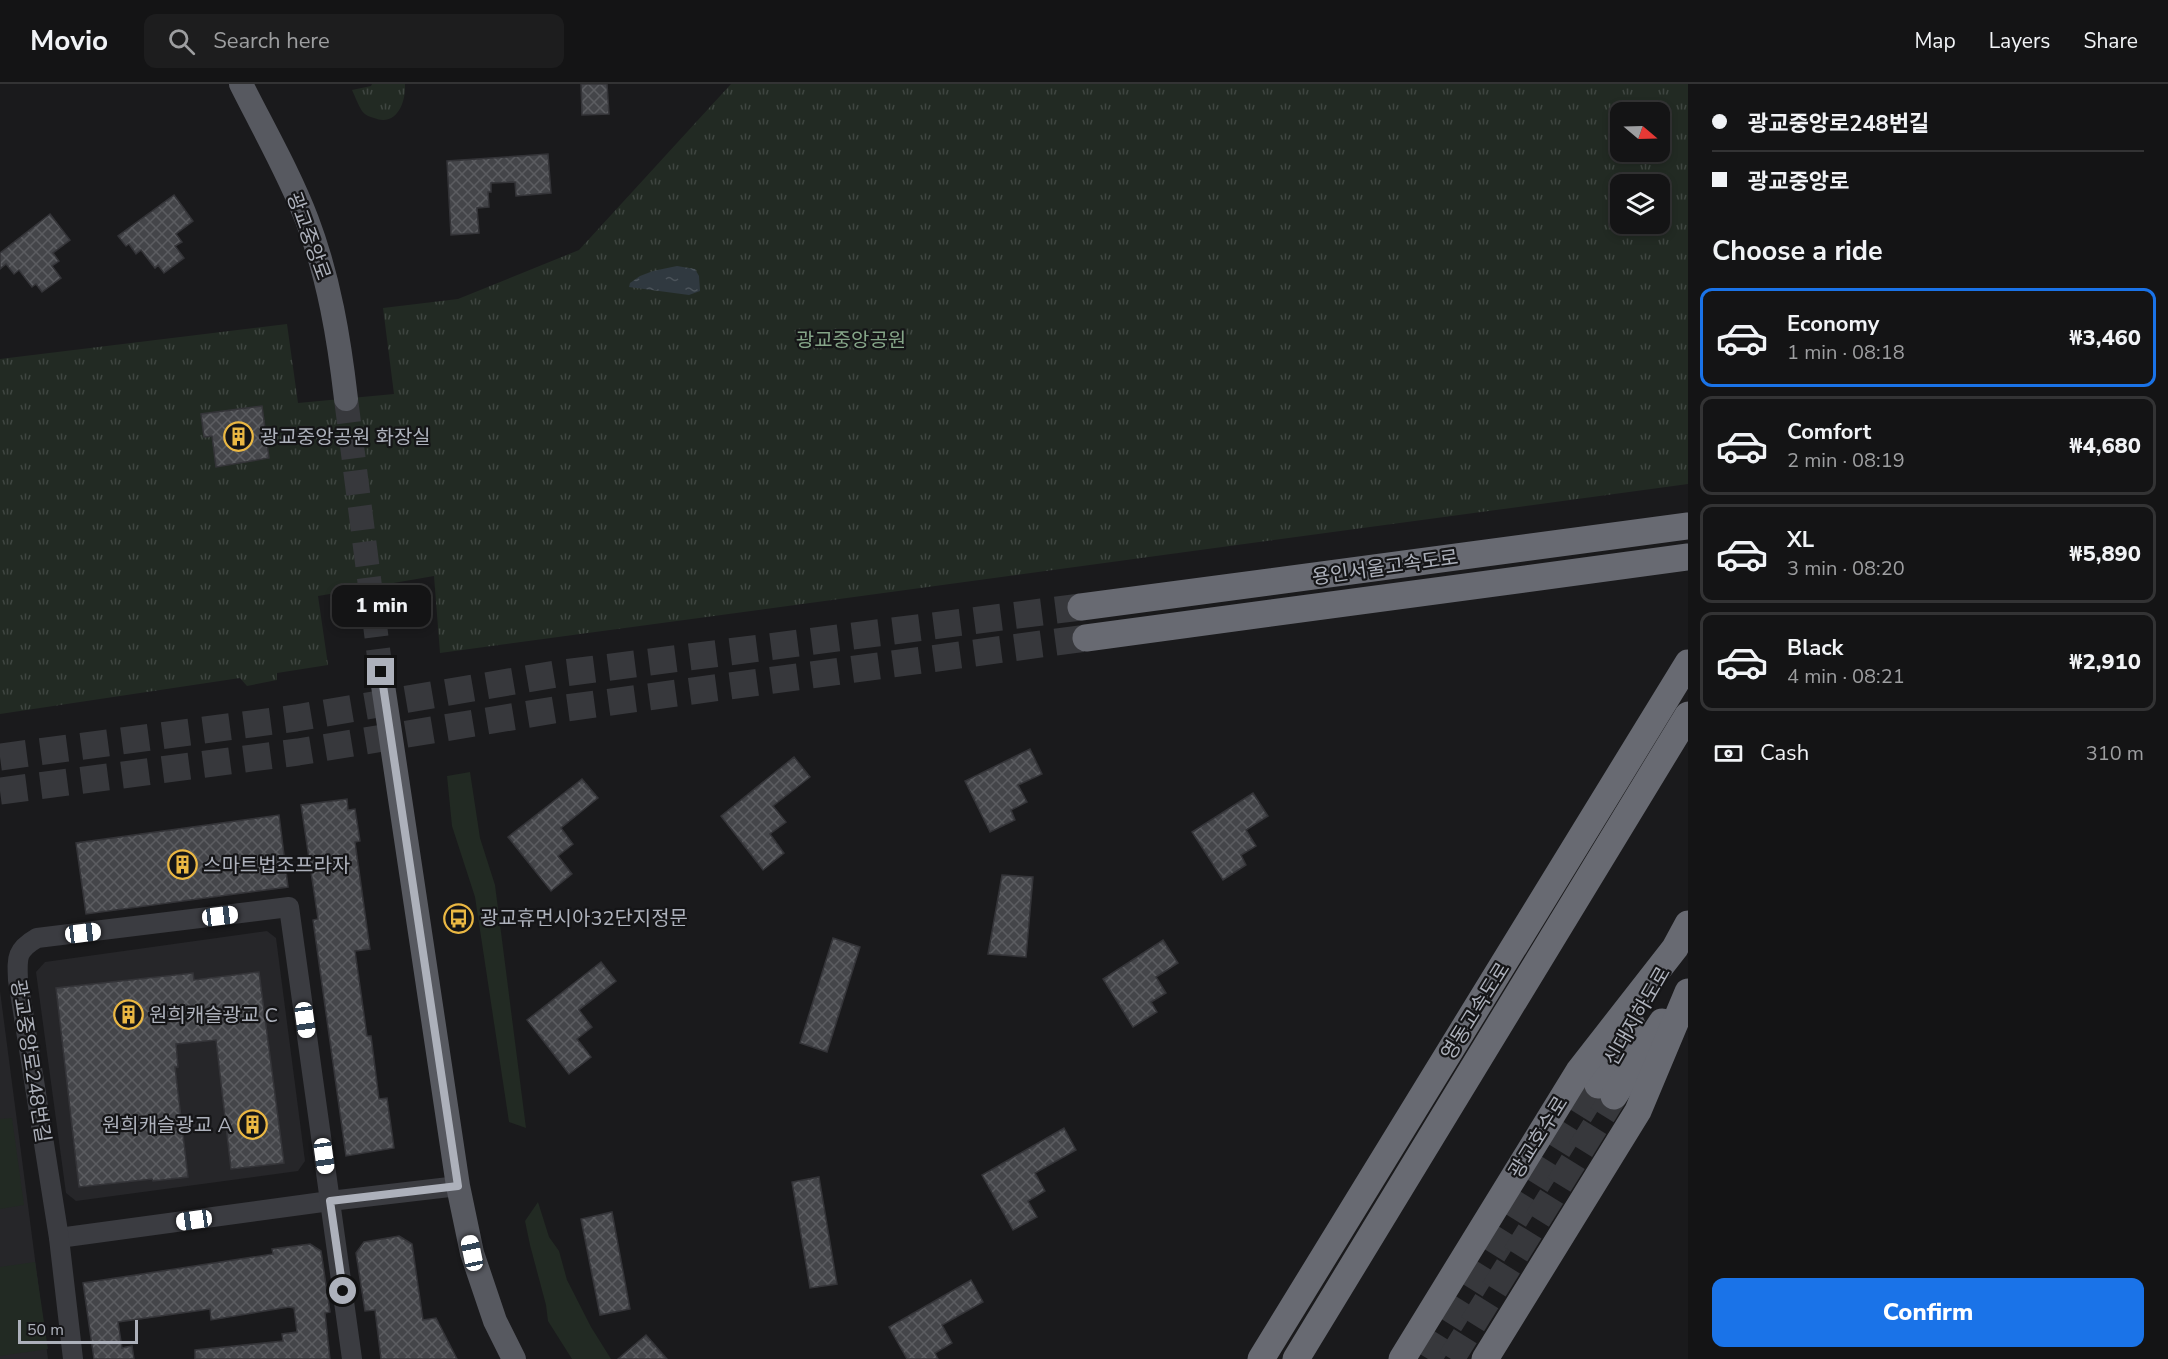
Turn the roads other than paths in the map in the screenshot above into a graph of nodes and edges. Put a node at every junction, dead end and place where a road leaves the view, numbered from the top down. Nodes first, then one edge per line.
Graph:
1 (240, 84) edge
2 (346, 399) tunnel mouth
3 (1688, 526) edge
4 (1688, 556) edge
5 (1081, 607) tunnel mouth
6 (1086, 638) tunnel mouth
7 (1688, 663) edge
8 (381, 672) tunnel mouth
9 (1688, 715) edge
10 (1688, 924) edge
11 (1675, 948) junction
12 (1688, 981) edge
13 (1688, 992) edge
14 (458, 1186) junction
15 (330, 1201) junction
16 (59, 1238) junction
17 (73, 1359) edge
18 (352, 1359) edge
19 (514, 1359) edge
20 (1261, 1359) edge
21 (1296, 1359) edge
22 (1402, 1359) edge
23 (1485, 1359) edge

1 - 2 main road, 광교중앙로
3 - 5 highway, 용인서울고속도로
4 - 6 highway, 용인서울고속도로
7 - 20 highway, 영동고속도로
8 - 14 main road
9 - 21 highway, 영동고속도로
10 - 11 highway, 광교호수로
11 - 12 highway, 신대지하도로
11 - 22 highway, 광교호수로
13 - 23 highway
14 - 15 street
14 - 19 main road
15 - 16 street
15 - 16 street, 광교중앙로248번길
15 - 18 street, 광교중앙로248번길
16 - 17 street, 광교중앙로248번길

